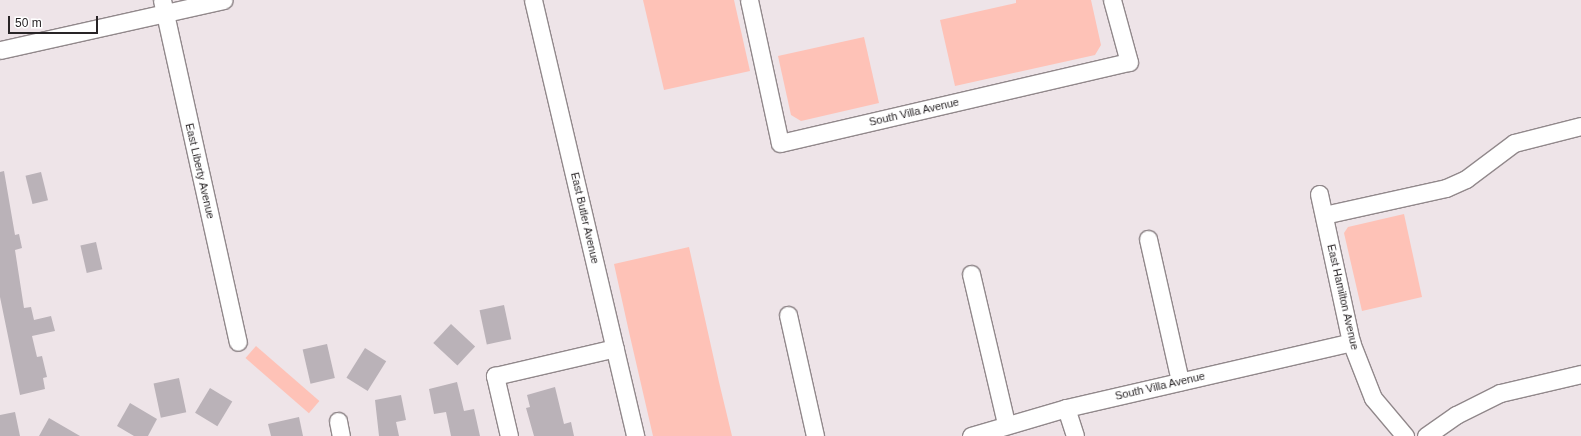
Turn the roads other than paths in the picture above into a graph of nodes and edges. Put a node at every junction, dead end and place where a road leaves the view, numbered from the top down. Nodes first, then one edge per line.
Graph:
1 (223, 0) edge
2 (533, 0) edge
3 (749, 0) edge
4 (1112, 0) edge
5 (164, 6) edge
6 (0, 50) edge
7 (1581, 126) edge
8 (1319, 194) dead end
9 (1324, 215) junction
10 (1148, 239) dead end
11 (971, 274) dead end
12 (788, 315) dead end
13 (238, 342) dead end
14 (1351, 342) junction
15 (615, 348) junction
16 (1581, 374) edge
17 (1180, 381) junction
18 (1066, 408) junction
19 (1006, 423) junction
20 (509, 436) edge
21 (636, 436) edge
22 (815, 436) edge
23 (971, 436) edge
24 (1075, 436) edge
25 (1405, 436) edge
26 (1426, 436) edge

1 - 5 street
2 - 15 street, East Butler Avenue
3 - 4 street, South Villa Avenue
5 - 6 street
5 - 13 street, East Liberty Avenue
7 - 9 street
8 - 9 street, East Hamilton Avenue
9 - 14 street, East Hamilton Avenue
10 - 17 street
11 - 19 street
12 - 22 street
14 - 17 street, South Villa Avenue
14 - 25 street, East Hamilton Avenue
15 - 20 street
15 - 21 street, East Butler Avenue
16 - 26 street
17 - 18 street, South Villa Avenue
18 - 19 street, South Villa Avenue
18 - 24 street
19 - 23 street, South Villa Avenue

